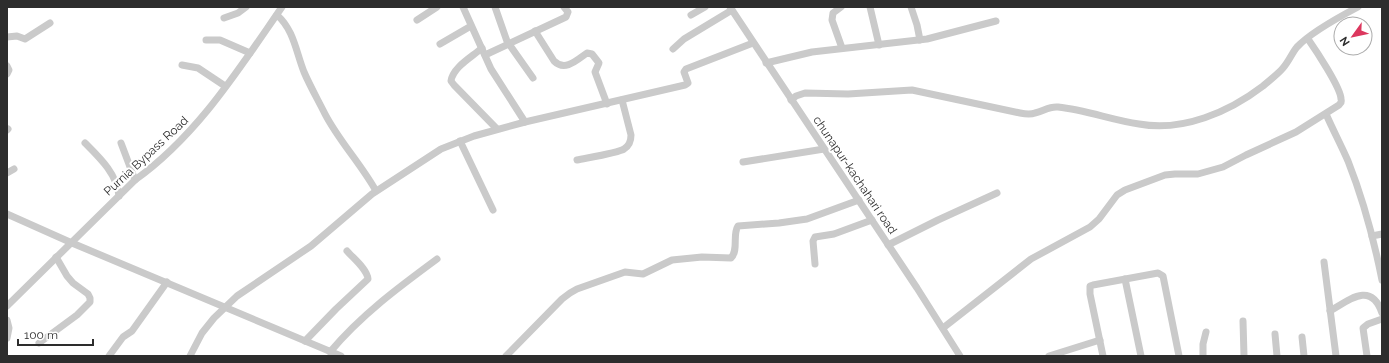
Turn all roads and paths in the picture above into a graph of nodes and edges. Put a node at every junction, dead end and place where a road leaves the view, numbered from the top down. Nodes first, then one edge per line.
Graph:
1 (246, 7) edge
2 (282, 7) edge
3 (437, 7) edge
4 (463, 7) edge
5 (495, 7) edge
6 (564, 7) edge
7 (705, 7) edge
8 (841, 7) edge
9 (870, 7) edge
10 (911, 7) edge
11 (1358, 7) edge
12 (731, 8) edge
13 (277, 15) junction
14 (691, 15) dead end
15 (224, 18) dead end
16 (417, 20) dead end
17 (996, 22) dead end
18 (50, 23) dead end
19 (472, 26) junction
20 (535, 31) junction
21 (7, 37) edge
22 (1308, 39) junction
23 (206, 40) dead end
24 (920, 40) junction
25 (753, 43) junction
26 (440, 44) dead end
27 (508, 44) junction
28 (879, 45) junction
29 (842, 48) junction
30 (673, 49) dead end
31 (484, 52) junction
32 (250, 53) junction
33 (766, 63) junction
34 (182, 65) dead end
35 (7, 66) edge
36 (7, 74) edge
37 (533, 78) dead end
38 (225, 86) junction
39 (622, 100) junction
40 (791, 100) junction
41 (607, 104) junction
42 (1326, 114) junction
43 (525, 122) junction
44 (497, 129) junction
45 (460, 141) junction
46 (85, 143) dead end
47 (121, 143) dead end
48 (824, 149) junction
49 (577, 160) dead end
50 (743, 162) dead end
51 (14, 169) dead end
52 (7, 173) edge
53 (135, 180) junction
54 (376, 191) junction
55 (997, 193) dead end
56 (118, 196) junction
57 (859, 200) junction
58 (492, 210) dead end
59 (7, 214) edge
60 (872, 220) junction
61 (1382, 234) edge
62 (1372, 236) junction
63 (72, 243) junction
64 (888, 245) junction
65 (347, 251) dead end
66 (56, 257) junction
67 (437, 259) dead end
68 (1324, 262) dead end
69 (815, 264) dead end
70 (1125, 279) junction
71 (1382, 280) edge
72 (166, 282) junction
73 (7, 306) edge
74 (224, 307) junction
75 (1330, 311) junction
76 (1382, 313) edge
77 (1382, 319) edge
78 (7, 320) edge
79 (1243, 321) dead end
80 (943, 328) junction
81 (1206, 332) dead end
82 (1274, 334) dead end
83 (1302, 337) dead end
84 (7, 338) edge
85 (1100, 340) junction
86 (305, 341) junction
87 (39, 343) dead end
88 (330, 352) junction
89 (109, 356) edge
90 (190, 356) edge
91 (340, 356) edge
92 (506, 356) edge
93 (960, 356) edge
94 (1049, 356) edge
95 (1103, 356) edge
96 (1141, 356) edge
97 (1179, 356) edge
98 (1203, 356) edge
99 (1244, 356) edge
100 (1277, 356) edge
101 (1304, 356) edge
102 (1336, 356) edge
103 (1366, 356) edge

1 - 15 street
2 - 13 street, Purnia Bypass Road
3 - 16 street
4 - 19 street
5 - 27 street
6 - 20 street
7 - 14 street
8 - 29 street
9 - 28 street
10 - 24 street
11 - 22 street
12 - 25 street, chunapur-kachahari road
12 - 30 street
13 - 32 street, Purnia Bypass Road
13 - 54 street
17 - 24 street
18 - 21 street
19 - 26 street
19 - 31 street
20 - 27 street
20 - 41 street
22 - 40 street
22 - 42 street
23 - 32 street
24 - 28 street
25 - 33 street, chunapur-kachahari road
25 - 39 street
27 - 31 street
27 - 37 street
28 - 29 street
29 - 33 street
31 - 43 street
31 - 44 street
32 - 38 street, Purnia Bypass Road
33 - 40 street, chunapur-kachahari road
34 - 38 street
35 - 36 street
38 - 53 street, Purnia Bypass Road
39 - 41 street
39 - 49 street
40 - 48 street, chunapur-kachahari road
41 - 43 street
42 - 62 street
42 - 80 street
43 - 44 street
44 - 45 street
45 - 54 street
45 - 58 street
46 - 56 street
47 - 53 street
48 - 50 street
48 - 57 street, chunapur-kachahari road
51 - 52 street
53 - 56 street, Purnia Bypass Road
54 - 74 street
55 - 64 street
56 - 63 street, Purnia Bypass Road
57 - 60 street, chunapur-kachahari road
57 - 92 street
59 - 63 street
60 - 64 street, chunapur-kachahari road
60 - 69 street
61 - 62 street
62 - 71 street
63 - 66 street, Purnia Bypass Road
63 - 72 street
64 - 80 street, chunapur-kachahari road
65 - 86 street
66 - 73 street, Purnia Bypass Road
66 - 87 street
67 - 88 street
68 - 75 street
70 - 85 street
70 - 96 street
70 - 97 street
72 - 74 street
72 - 89 street
74 - 86 street
74 - 90 street
75 - 76 street
75 - 102 street
77 - 103 street
78 - 84 street
79 - 99 street
80 - 93 street, chunapur-kachahari road
81 - 98 street
82 - 100 street
83 - 101 street
85 - 94 street
85 - 95 street
86 - 88 street
88 - 91 street

